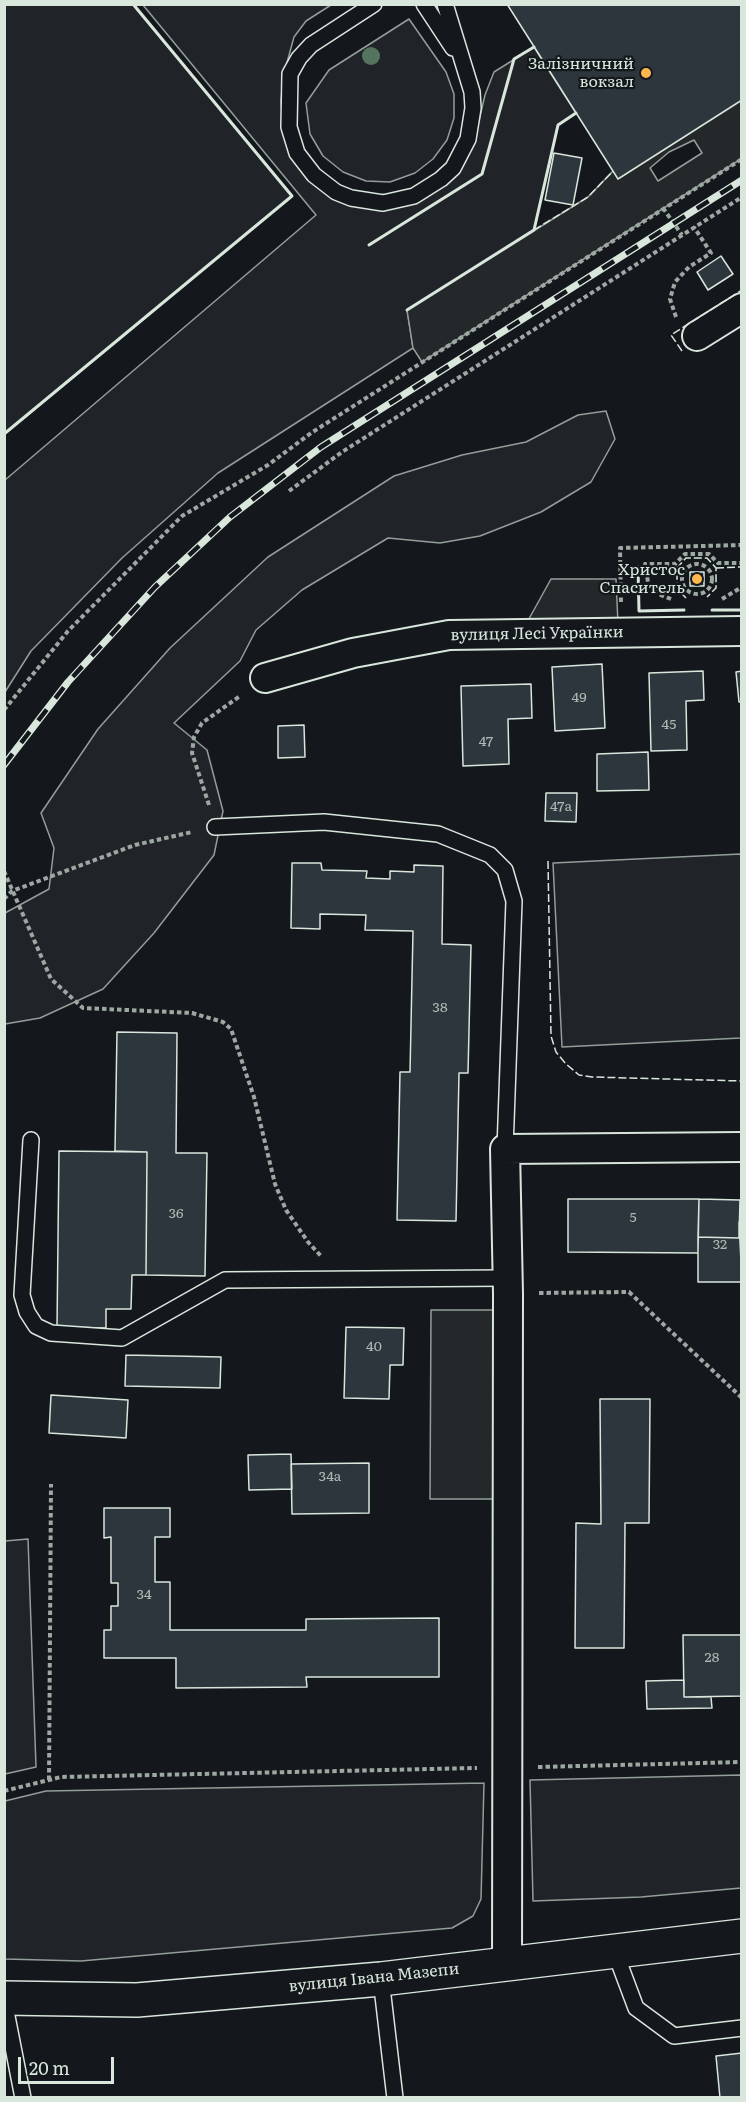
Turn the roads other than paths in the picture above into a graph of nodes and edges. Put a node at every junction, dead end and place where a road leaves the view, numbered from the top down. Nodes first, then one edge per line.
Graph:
1 (374, 4) edge
2 (424, 4) edge
3 (445, 4) edge
4 (462, 60) junction
5 (741, 308) edge
6 (698, 336) road end
7 (741, 631) edge
8 (265, 678) road end
9 (215, 827) road end
10 (31, 1140) dead end
11 (741, 1147) edge
12 (505, 1149) junction
13 (507, 1286) junction
14 (741, 1936) edge
15 (615, 1952) junction
16 (507, 1964) junction
17 (381, 1979) junction
18 (4, 1999) edge
19 (741, 2028) edge
20 (23, 2097) edge
21 (395, 2097) edge

1 - 4 lane
2 - 4 lane
3 - 4 lane
5 - 6 street
7 - 8 street, вулиця Лесі Українки
9 - 12 lane
10 - 13 lane
11 - 12 street
12 - 13 street
13 - 16 street
14 - 15 street, вулиця Івана Мазепи
15 - 16 street, вулиця Івана Мазепи
15 - 19 lane
16 - 17 street, вулиця Івана Мазепи
17 - 18 street, вулиця Івана Мазепи
17 - 21 lane
18 - 20 lane

